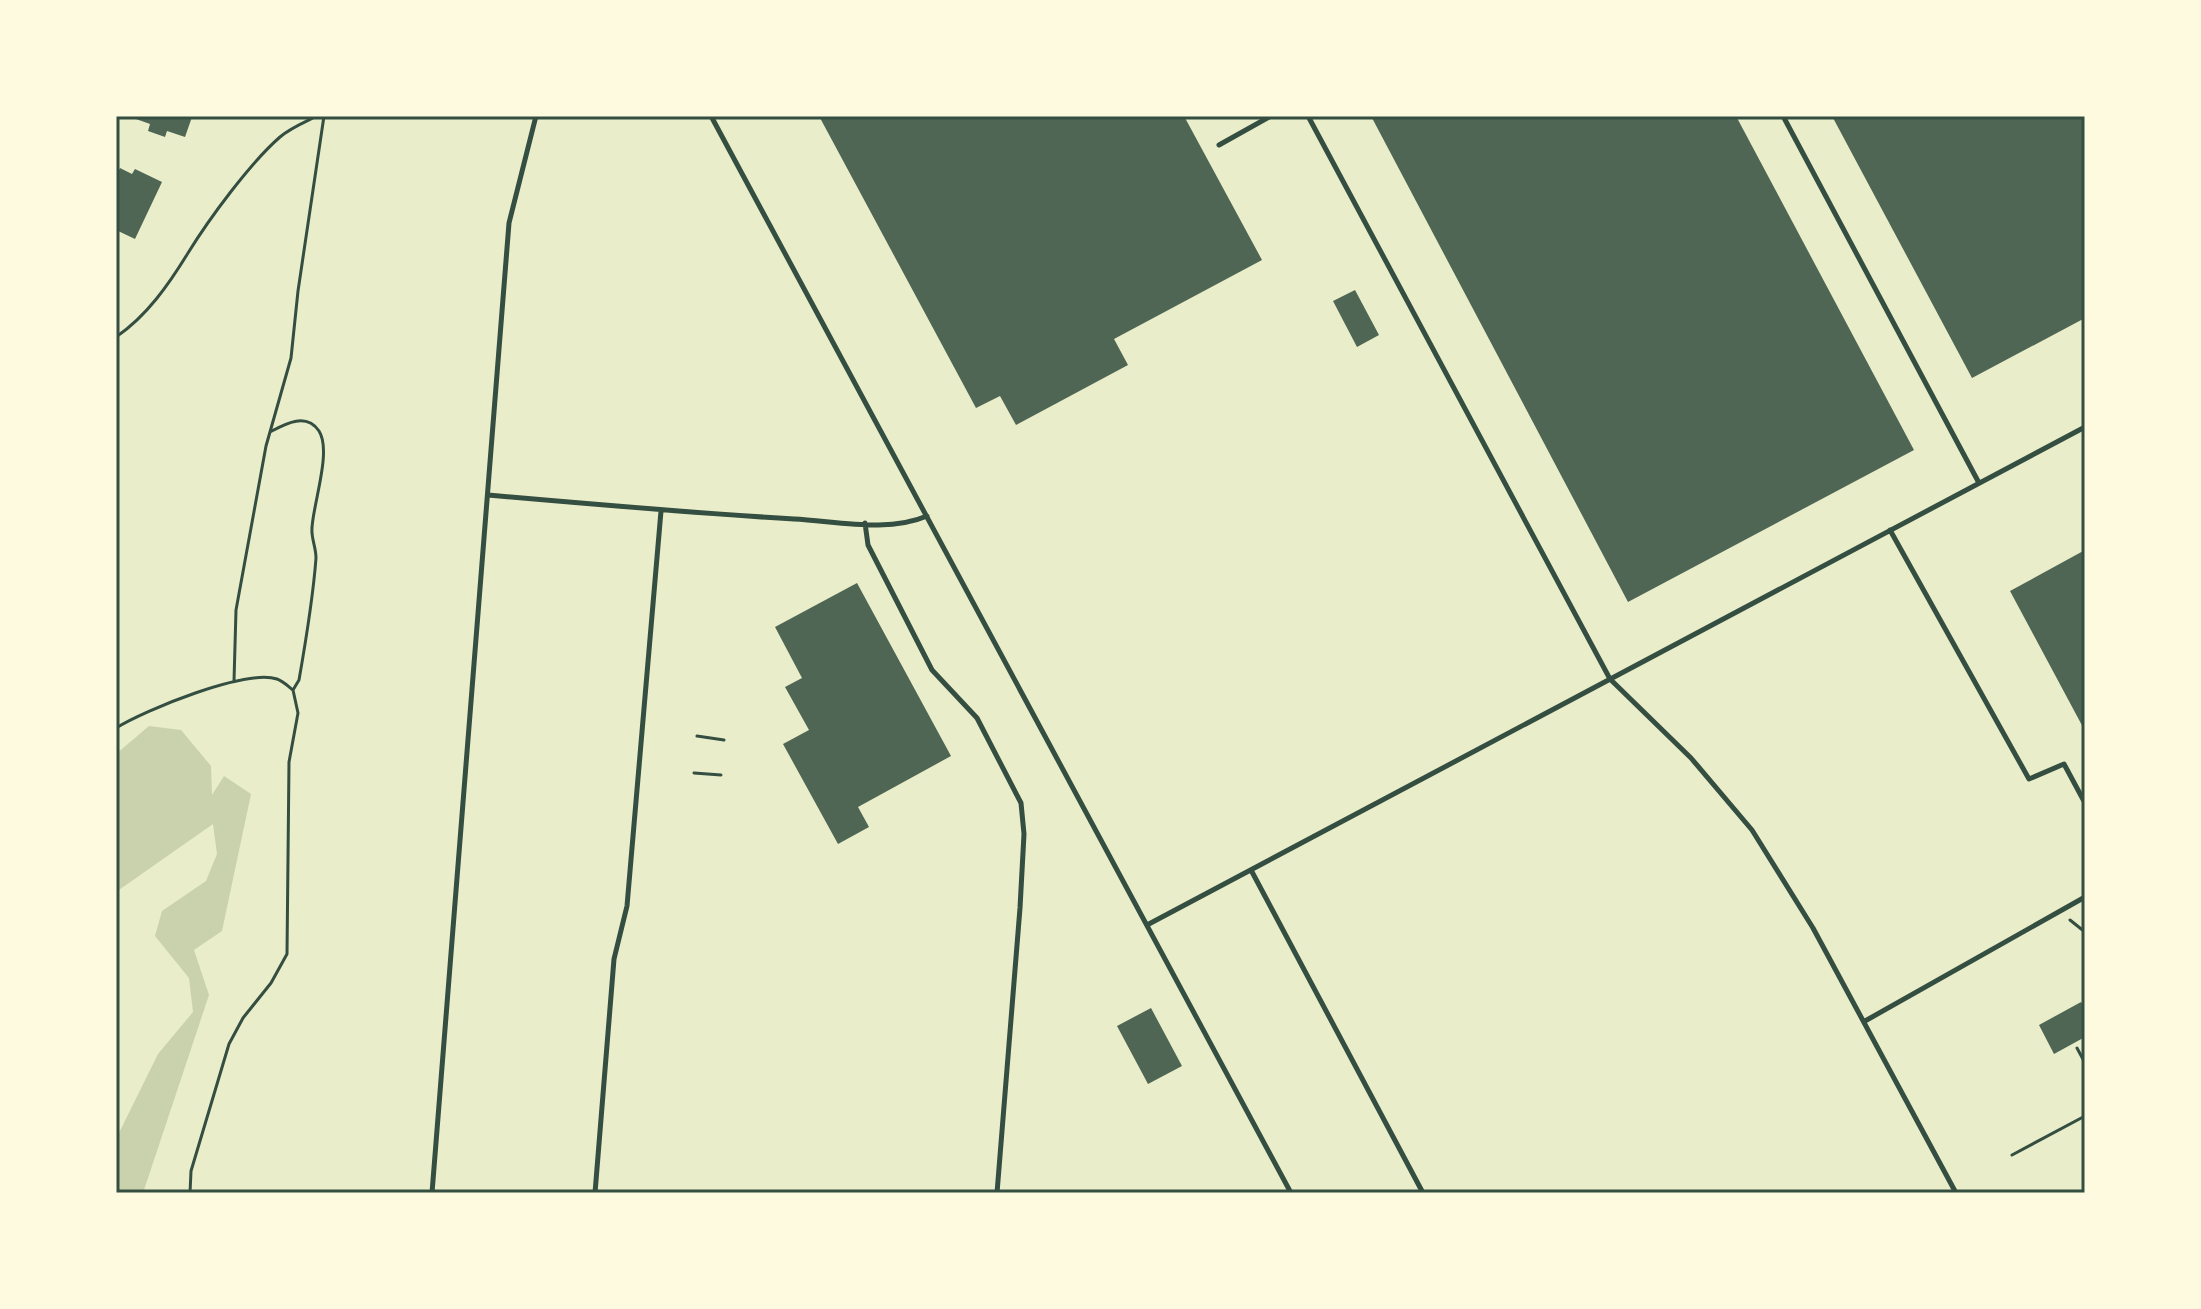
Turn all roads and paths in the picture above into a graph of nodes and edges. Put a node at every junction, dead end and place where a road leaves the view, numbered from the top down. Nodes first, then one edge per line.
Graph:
1 (317, 116) edge
2 (324, 116) edge
3 (536, 116) edge
4 (711, 116) edge
5 (1271, 116) edge
6 (1308, 116) edge
7 (1783, 116) edge
8 (1219, 145) dead end
9 (116, 337) edge
10 (2085, 427) edge
11 (270, 432) junction
12 (1979, 483) junction
13 (488, 495) junction
14 (661, 511) junction
15 (927, 516) junction
16 (865, 523) junction
17 (1890, 530) junction
18 (1610, 679) junction
19 (234, 681) junction
20 (293, 690) junction
21 (116, 728) edge
22 (697, 736) dead end
23 (724, 740) dead end
24 (694, 773) dead end
25 (721, 775) dead end
26 (2085, 803) edge
27 (1251, 870) junction
28 (2085, 897) edge
29 (2070, 920) dead end
30 (1147, 925) junction
31 (2085, 932) edge
32 (1865, 1021) junction
33 (2077, 1048) dead end
34 (2085, 1063) edge
35 (2085, 1116) edge
36 (2012, 1155) dead end
37 (190, 1193) edge
38 (432, 1193) edge
39 (595, 1193) edge
40 (997, 1193) edge
41 (1291, 1193) edge
42 (1423, 1193) edge
43 (1956, 1193) edge

1 - 9 path
2 - 11 path
3 - 13 lane
4 - 15 lane
5 - 8 lane
6 - 18 lane
7 - 12 lane
10 - 12 lane
11 - 19 path
11 - 20 path
12 - 17 lane
13 - 14 lane
13 - 38 lane
14 - 16 lane
14 - 39 lane
15 - 16 lane
15 - 30 lane
16 - 40 lane
17 - 18 lane
17 - 26 lane
18 - 27 lane
18 - 32 lane
19 - 20 path
19 - 21 path
20 - 37 path
22 - 23 path
24 - 25 path
27 - 30 lane
27 - 42 lane
28 - 32 lane
29 - 31 path
30 - 41 lane
32 - 43 lane
33 - 34 path
35 - 36 path

